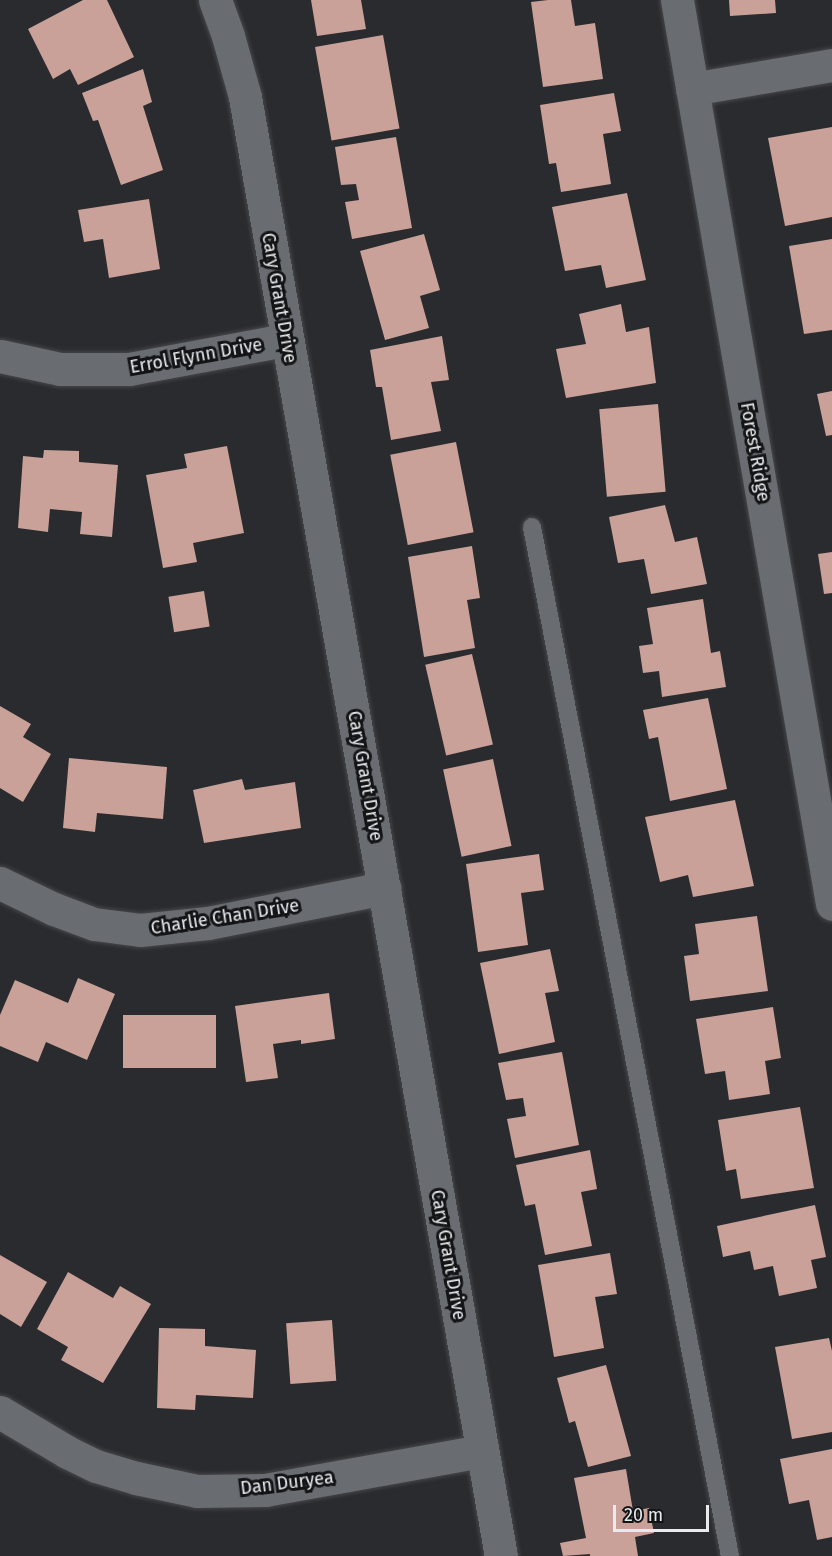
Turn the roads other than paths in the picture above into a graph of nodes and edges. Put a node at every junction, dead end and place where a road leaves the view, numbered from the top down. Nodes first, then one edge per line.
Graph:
1 (215, 0) edge
2 (677, 0) edge
3 (832, 65) edge
4 (692, 89) junction
5 (286, 340) junction
6 (0, 356) edge
7 (532, 527) dead end
8 (0, 883) edge
9 (385, 888) junction
10 (832, 904) edge
11 (0, 1412) edge
12 (482, 1451) junction
13 (501, 1556) edge
14 (730, 1556) edge

1 - 5 street, Cary Grant Drive
2 - 4 street, Forest Ridge
3 - 4 street
4 - 10 street, Forest Ridge
5 - 6 street, Errol Flynn Drive
5 - 9 street, Cary Grant Drive
7 - 14 lane
8 - 9 street, Charlie Chan Drive
9 - 12 street, Cary Grant Drive
11 - 12 street, Dan Duryea
12 - 13 street, Cary Grant Drive

